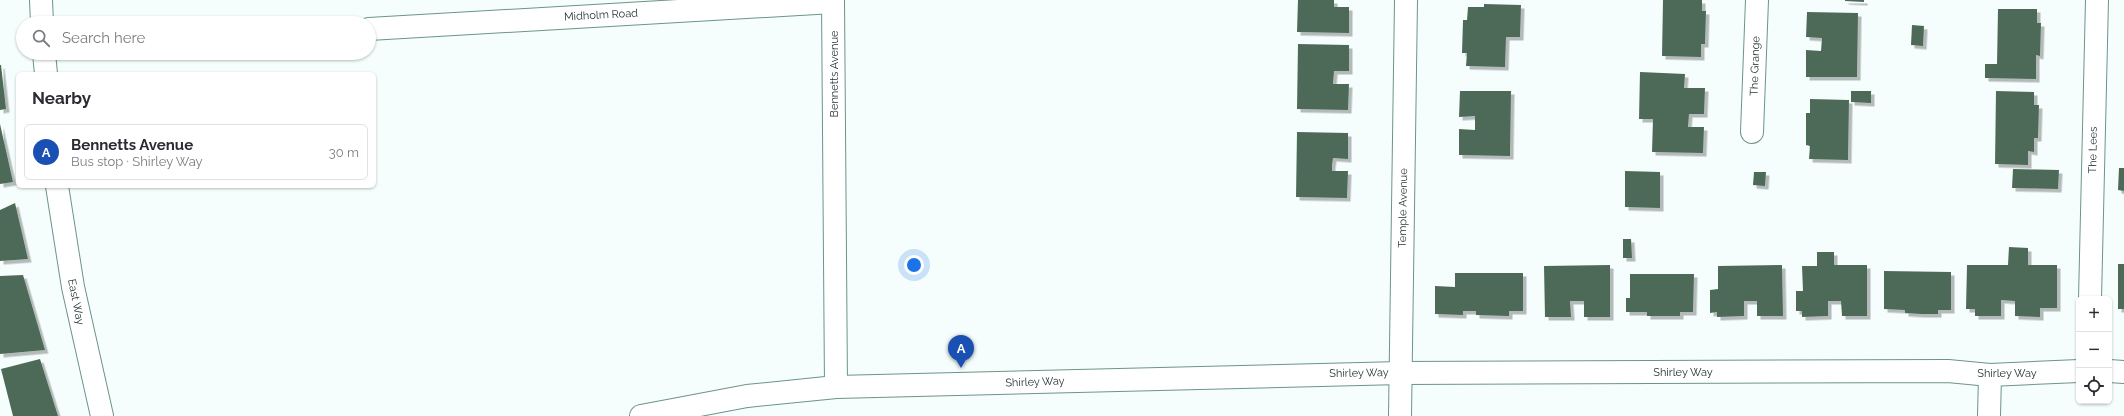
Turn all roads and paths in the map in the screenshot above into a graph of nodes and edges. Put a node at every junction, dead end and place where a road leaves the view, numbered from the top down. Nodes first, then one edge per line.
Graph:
1 (41, 0) edge
2 (1406, 0) edge
3 (1757, 0) edge
4 (2097, 0) edge
5 (833, 1) edge
6 (42, 16) edge
7 (376, 29) edge
8 (45, 60) edge
9 (46, 72) edge
10 (1752, 132) dead end
11 (57, 188) edge
12 (2090, 296) edge
13 (2076, 371) edge
14 (2112, 371) edge
15 (2124, 372) edge
16 (1400, 373) junction
17 (1990, 375) junction
18 (836, 387) junction
19 (102, 416) edge
20 (641, 416) edge
21 (1400, 416) edge
22 (1989, 416) edge

1 - 6 street
2 - 16 street, Temple Avenue
3 - 10 street, The Grange
4 - 12 street, The Lees
5 - 7 street, Midholm Road
5 - 18 street, Bennetts Avenue
8 - 9 street
11 - 19 street, East Way
13 - 17 street, Shirley Way
14 - 15 street
16 - 17 street, Shirley Way
16 - 18 street, Shirley Way
16 - 21 street, Temple Avenue
17 - 22 street
18 - 20 street, Shirley Way

